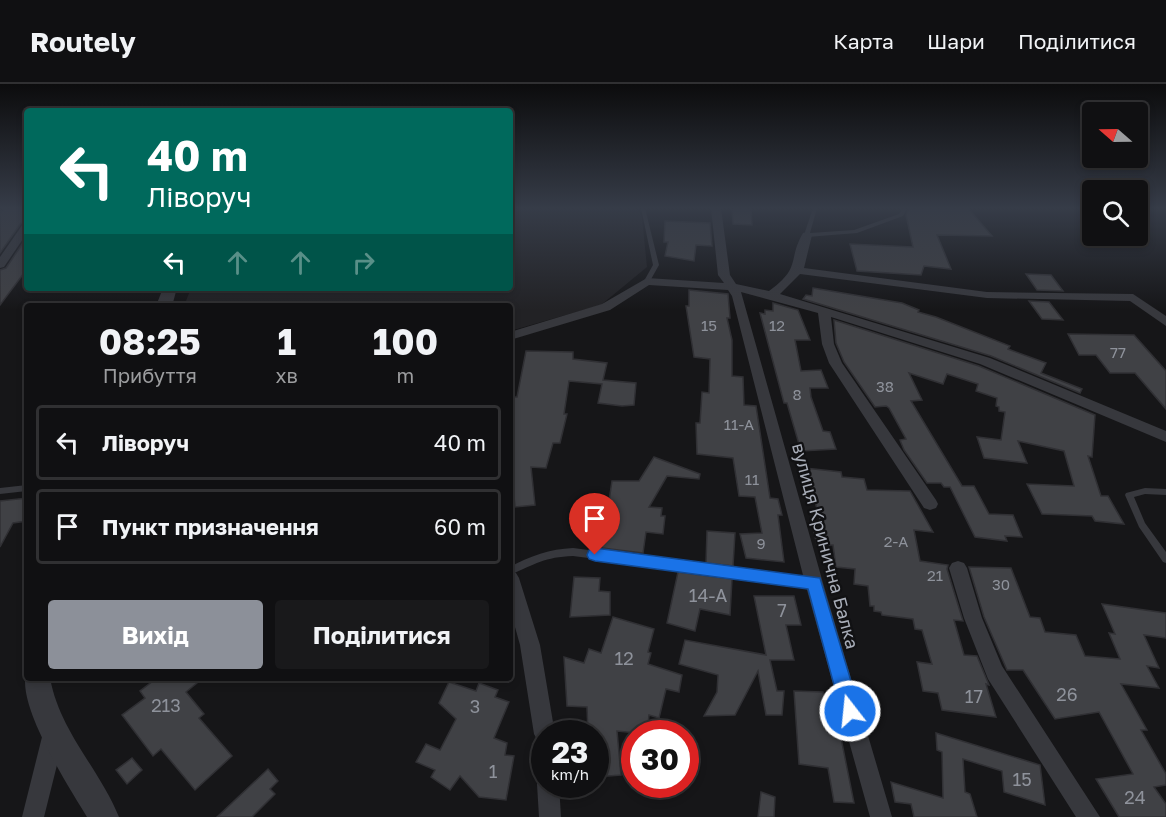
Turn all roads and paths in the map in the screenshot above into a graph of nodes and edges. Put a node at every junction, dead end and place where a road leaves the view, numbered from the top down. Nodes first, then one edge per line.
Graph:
1 (16, 242) edge
2 (651, 242) edge
3 (721, 242) edge
4 (803, 242) edge
5 (0, 265) edge
6 (797, 270) junction
7 (646, 281) junction
8 (732, 286) junction
9 (771, 295) junction
10 (824, 312) junction
11 (1166, 322) edge
12 (513, 335) edge
13 (1166, 437) edge
14 (24, 488) edge
15 (0, 491) edge
16 (1166, 492) edge
17 (930, 504) dead end
18 (1166, 559) edge
19 (958, 568) dead end
20 (513, 569) edge
21 (814, 583) junction
22 (513, 588) edge
23 (37, 681) edge
24 (543, 720) edge
25 (54, 732) junction
26 (549, 798) edge
27 (33, 817) edge
28 (104, 817) edge
29 (550, 817) edge
30 (881, 817) edge
31 (1089, 817) edge

1 - 5 street
2 - 7 lane
3 - 8 street, вулиця Кринична Балка
4 - 6 street
6 - 9 street
6 - 11 street
7 - 8 street
7 - 12 street
8 - 9 street
8 - 21 street, вулиця Кринична Балка
9 - 10 street
10 - 13 street
10 - 17 street
14 - 15 lane
16 - 18 lane
19 - 31 street
20 - 21 lane
21 - 30 street, вулиця Кринична Балка
22 - 24 street
23 - 25 street
25 - 27 street
25 - 28 street
26 - 29 street

